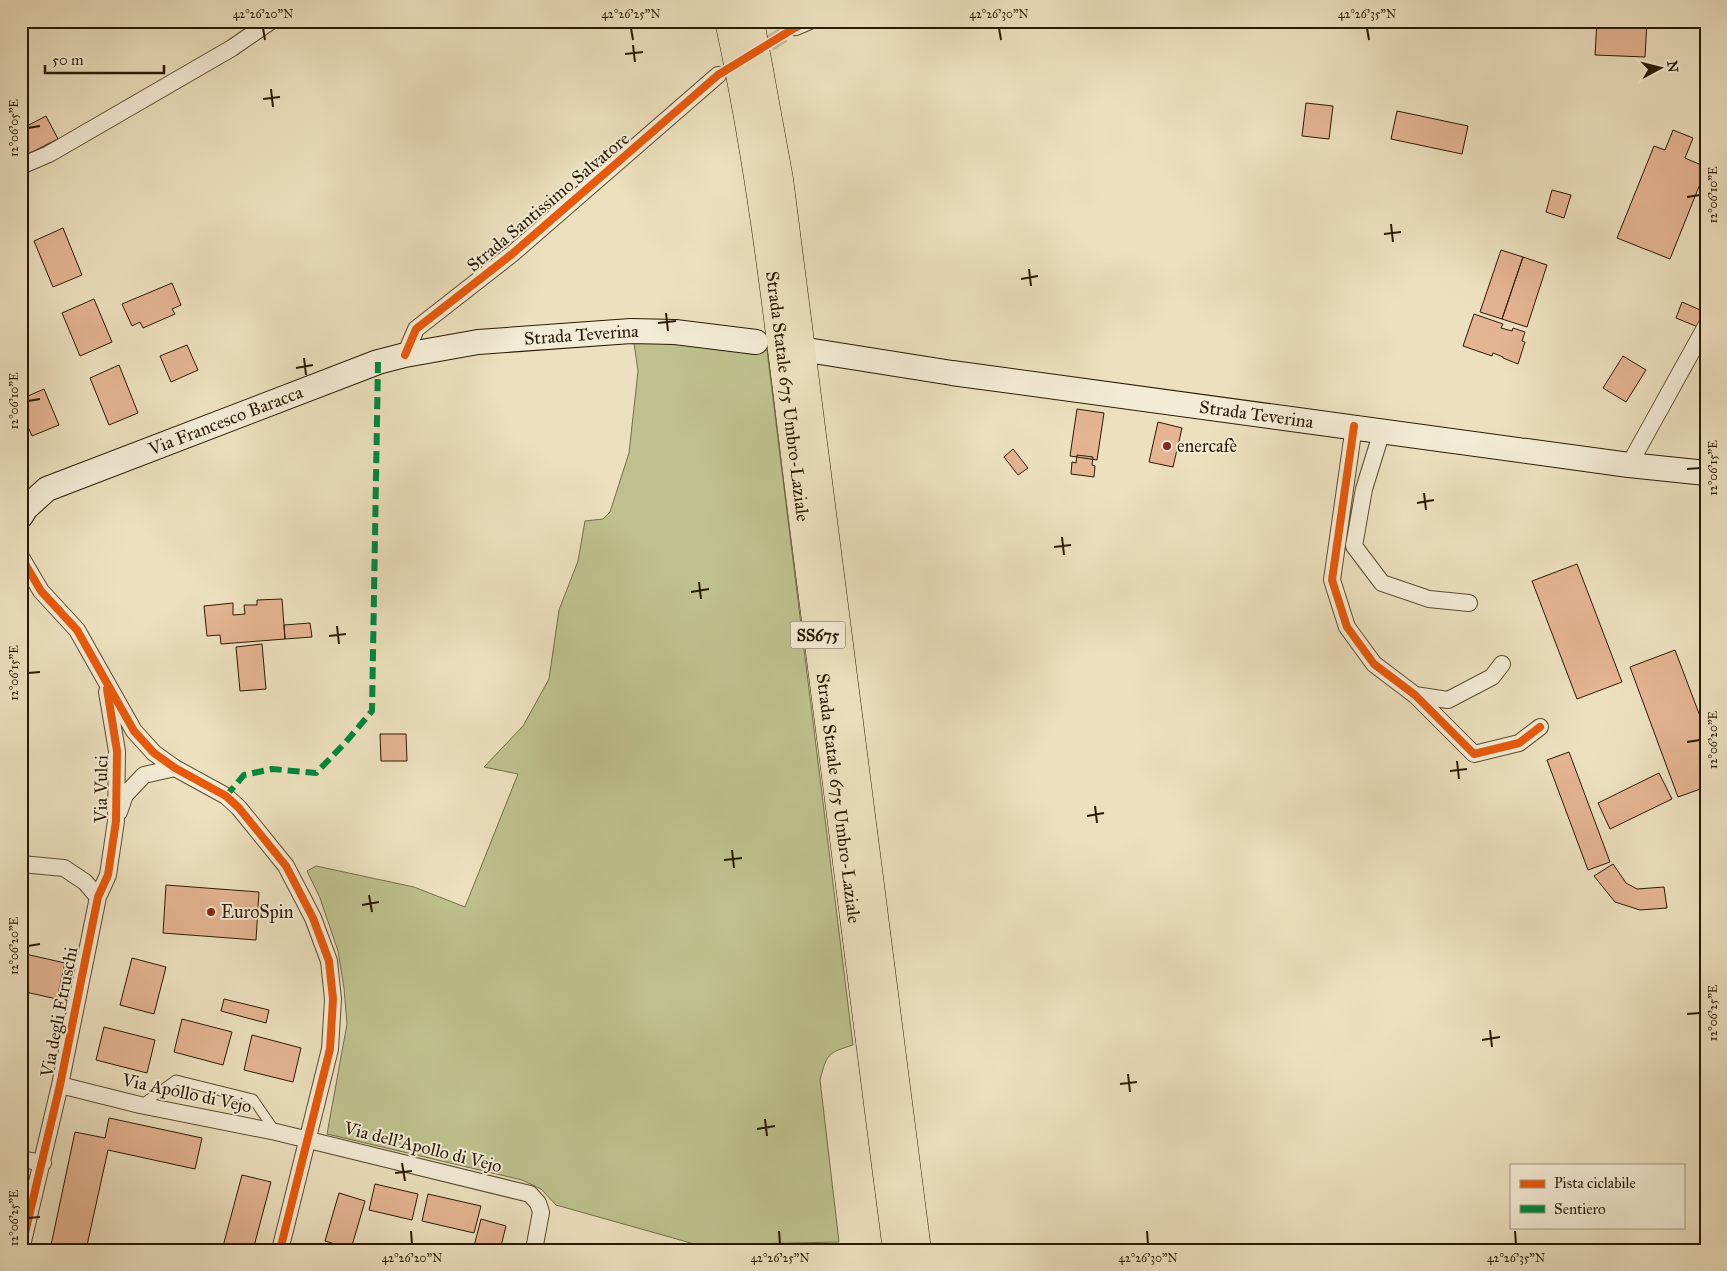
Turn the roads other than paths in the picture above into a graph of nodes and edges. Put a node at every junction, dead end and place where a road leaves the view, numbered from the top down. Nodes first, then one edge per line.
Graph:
1 (272, 21) edge
2 (729, 21) edge
3 (750, 21) edge
4 (718, 75) dead end
5 (21, 166) edge
6 (1706, 326) edge
7 (756, 342) dead end
8 (807, 350) dead end
9 (405, 355) junction
10 (1354, 426) junction
11 (1382, 431) junction
12 (1629, 464) junction
13 (1706, 472) edge
14 (21, 487) edge
15 (47, 489) junction
16 (21, 516) edge
17 (21, 557) edge
18 (21, 578) edge
19 (41, 591) junction
20 (1469, 603) dead end
21 (1502, 664) dead end
22 (106, 681) junction
23 (1415, 695) junction
24 (1540, 727) dead end
25 (175, 768) junction
26 (116, 821) junction
27 (21, 864) edge
28 (98, 897) junction
29 (60, 1085) junction
30 (140, 1105) junction
31 (276, 1132) junction
32 (306, 1139) junction
33 (21, 1159) edge
34 (43, 1163) junction
35 (22, 1250) edge
36 (280, 1250) edge
37 (534, 1250) edge
38 (897, 1250) edge
39 (917, 1250) edge

1 - 5 street
2 - 38 highway, Strada Statale 675 Umbro-Laziale / SS675
3 - 39 highway, Strada Statale 675 Umbro-Laziale / SS675
4 - 9 street, Strada Santissimo Salvatore
6 - 12 street
7 - 9 main road, Strada Teverina
8 - 10 main road, Strada Teverina
9 - 15 main road, Via Francesco Baracca
10 - 11 main road, Strada Teverina
10 - 23 street
11 - 12 main road, Strada Teverina
11 - 20 street
12 - 13 main road, Strada Teverina
14 - 15 main road, Via Francesco Baracca
15 - 16 main road, Via Francesco Baracca
17 - 19 street
18 - 19 street
19 - 22 street
21 - 23 street
22 - 25 street
22 - 26 street, Via Vulci
23 - 24 street
25 - 26 street
25 - 32 street
26 - 28 street, Via Vulci
27 - 28 street
28 - 29 street, Via degli Etruschi
29 - 30 street, Via Apollo di Vejo
29 - 34 street, Via degli Etruschi
30 - 31 street, Via Apollo di Vejo
30 - 31 lane
31 - 32 street, Via Apollo di Vejo
32 - 36 street
32 - 37 street, Via dell'Apollo di Vejo
33 - 34 street
34 - 35 street, Via degli Etruschi

